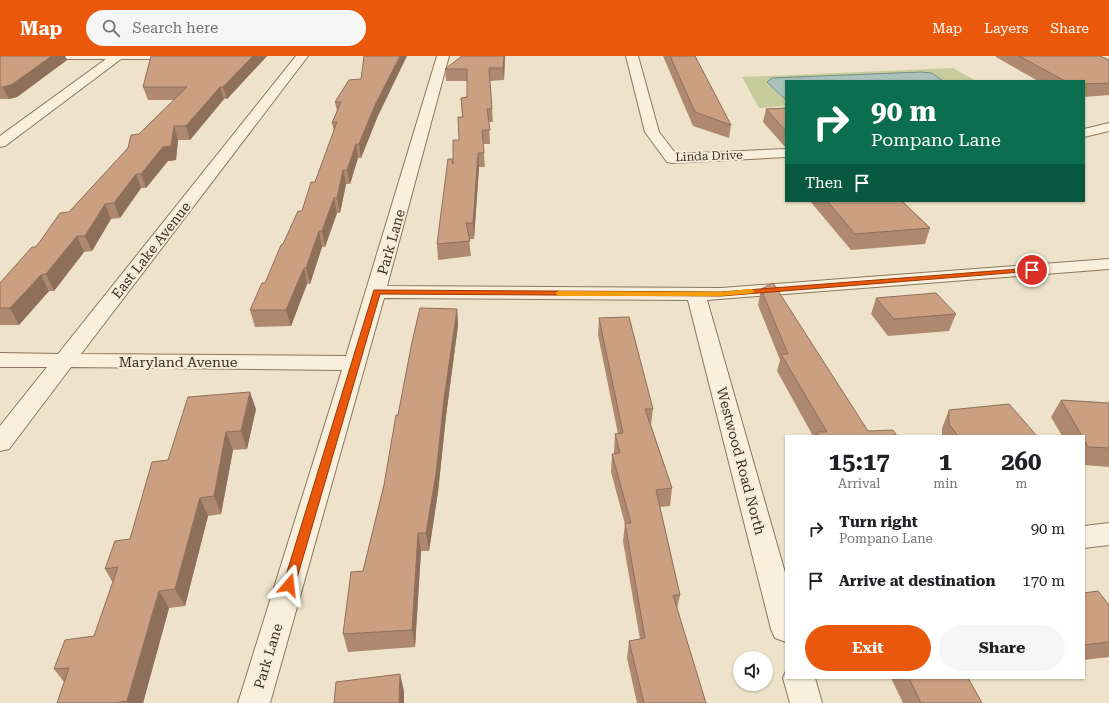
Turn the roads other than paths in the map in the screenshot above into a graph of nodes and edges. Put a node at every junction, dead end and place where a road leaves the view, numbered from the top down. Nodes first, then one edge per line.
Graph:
1 (0, 56) edge
2 (118, 56) edge
3 (169, 56) edge
4 (302, 56) edge
5 (443, 56) edge
6 (632, 56) edge
7 (1109, 127) edge
8 (1085, 133) edge
9 (0, 143) edge
10 (785, 153) edge
11 (1109, 264) edge
12 (376, 292) junction
13 (696, 294) junction
14 (0, 360) edge
15 (65, 361) junction
16 (356, 363) junction
17 (0, 443) edge
18 (1109, 534) edge
19 (1085, 537) edge
20 (778, 569) edge
21 (785, 622) edge
22 (799, 679) edge
23 (254, 703) edge
24 (806, 703) edge

1 - 2 street
2 - 3 street
2 - 9 street
4 - 15 street, East Lake Avenue
5 - 12 street, Park Lane
6 - 10 street, Linda Drive
7 - 8 street
11 - 13 street
12 - 13 street
12 - 16 street, Park Lane
13 - 20 street, Westwood Road North
14 - 15 street, Maryland Avenue
15 - 16 street, Maryland Avenue
15 - 17 street, East Lake Avenue
16 - 23 street, Park Lane
18 - 19 street
20 - 21 street, Westwood Road North
22 - 24 street

